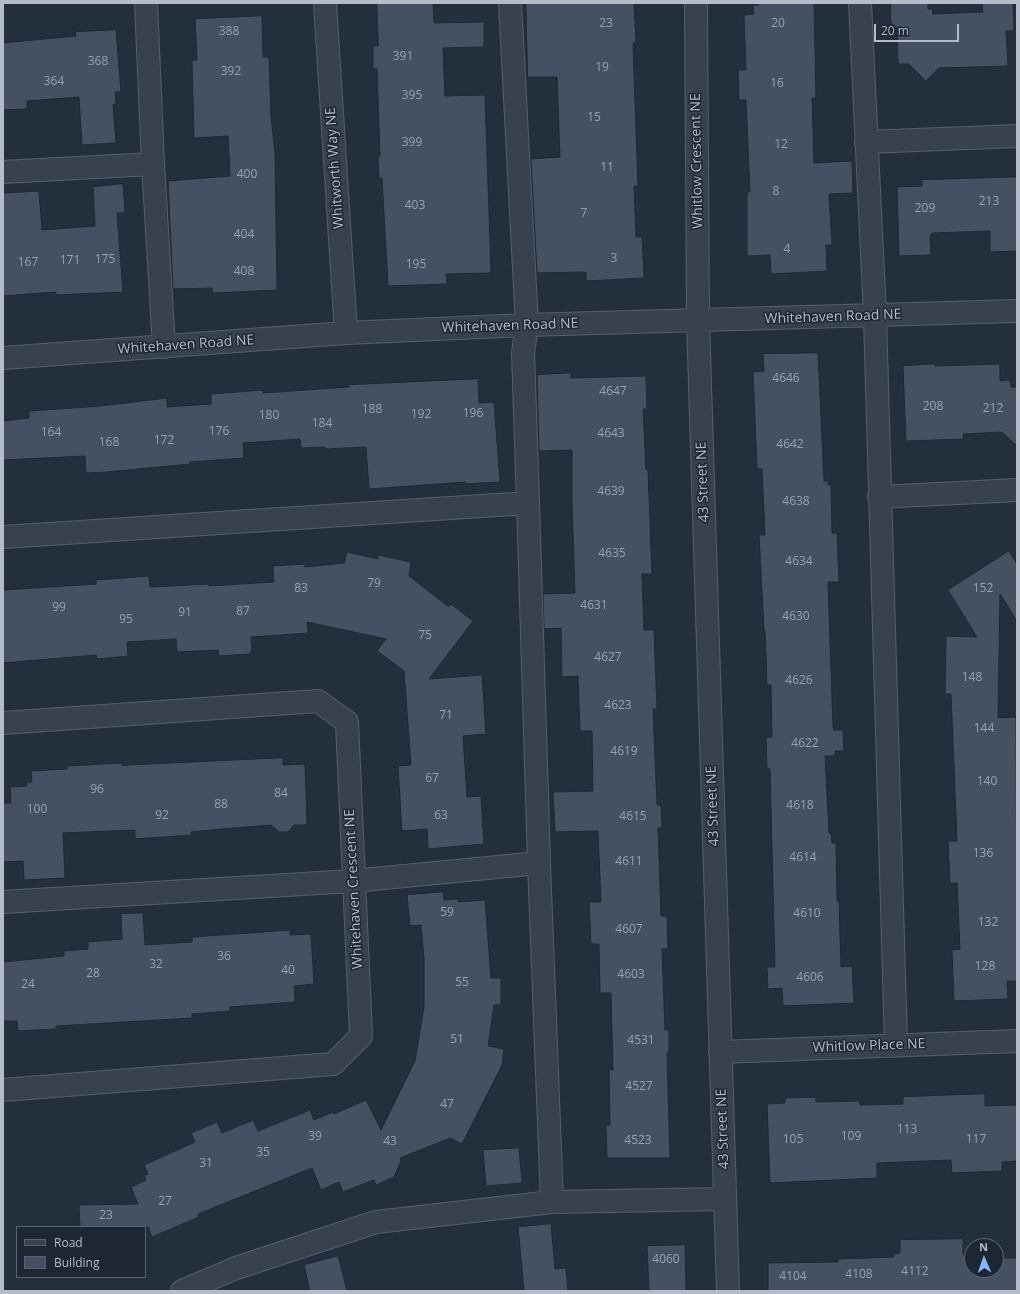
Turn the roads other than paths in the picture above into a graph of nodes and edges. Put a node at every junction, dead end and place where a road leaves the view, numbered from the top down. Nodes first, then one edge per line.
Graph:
1 (146, 3) edge
2 (325, 3) edge
3 (510, 3) edge
4 (696, 3) edge
5 (860, 3) edge
6 (1017, 136) edge
7 (866, 142) junction
8 (153, 164) junction
9 (3, 172) edge
10 (1017, 311) edge
11 (875, 316) junction
12 (698, 320) junction
13 (527, 325) junction
14 (346, 333) junction
15 (164, 347) junction
16 (3, 358) edge
17 (1017, 490) edge
18 (879, 497) junction
19 (528, 503) junction
20 (3, 537) edge
21 (3, 723) edge
22 (539, 863) junction
23 (352, 881) junction
24 (3, 902) edge
25 (1017, 1041) edge
26 (896, 1046) junction
27 (720, 1052) junction
28 (3, 1090) edge
29 (724, 1199) junction
30 (552, 1202) junction
31 (182, 1291) edge
32 (728, 1291) edge

1 - 8 street
2 - 14 street, Whitworth Way NE
3 - 13 street
4 - 12 street, Whitlow Crescent NE
5 - 7 street
6 - 7 street
7 - 11 street
8 - 9 street
8 - 15 street
10 - 11 street, Whitehaven Road NE
11 - 12 street, Whitehaven Road NE
11 - 18 street
12 - 13 street, Whitehaven Road NE
12 - 27 street, 43 Street NE
13 - 14 street, Whitehaven Road NE
13 - 19 street
14 - 15 street, Whitehaven Road NE
15 - 16 street, Whitehaven Road NE
17 - 18 street
18 - 26 street
19 - 20 street
19 - 22 street
21 - 23 street, Whitehaven Crescent NE
22 - 23 street
22 - 30 street
23 - 24 street
23 - 28 street, Whitehaven Crescent NE
25 - 26 street, Whitlow Place NE
26 - 27 street, Whitlow Place NE
27 - 29 street, 43 Street NE
29 - 30 street
29 - 32 street, 43 Street NE
30 - 31 street

